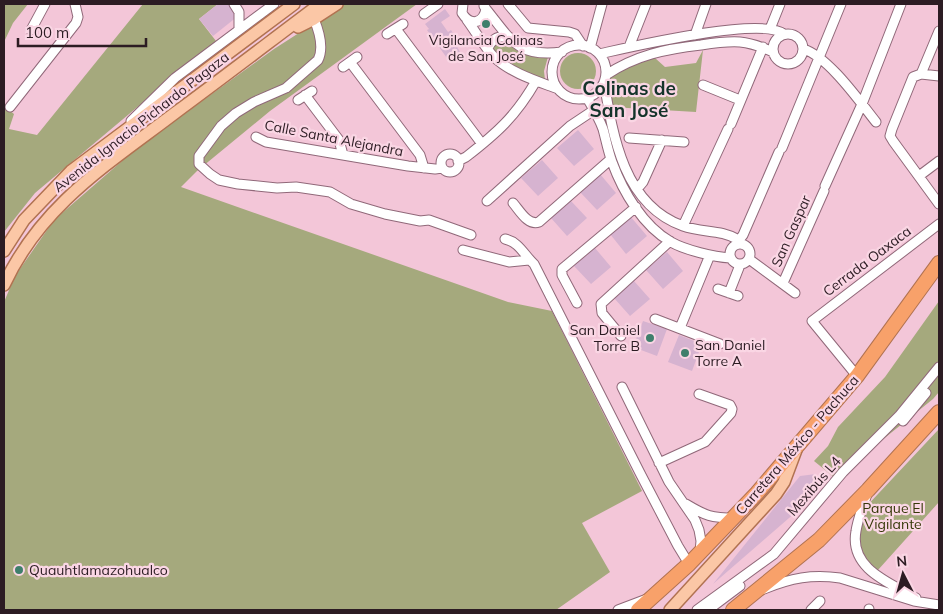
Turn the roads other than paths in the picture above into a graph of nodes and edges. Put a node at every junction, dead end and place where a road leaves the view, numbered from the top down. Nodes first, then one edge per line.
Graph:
1 (45, 4) edge
2 (75, 4) edge
3 (234, 4) edge
4 (274, 4) edge
5 (294, 4) edge
6 (320, 4) edge
7 (337, 4) edge
8 (438, 4) edge
9 (457, 4) edge
10 (508, 4) edge
11 (602, 4) edge
12 (646, 4) edge
13 (706, 4) edge
14 (780, 4) edge
15 (842, 4) edge
16 (901, 4) edge
17 (485, 6) edge
18 (240, 12) junction
19 (464, 12) edge
20 (424, 14) dead end
21 (258, 16) junction
22 (314, 19) junction
23 (770, 29) junction
24 (31, 30) dead end
25 (240, 30) junction
26 (939, 31) edge
27 (387, 34) dead end
28 (784, 34) junction
29 (695, 35) junction
30 (509, 37) junction
31 (274, 38) junction
32 (586, 47) junction
33 (629, 47) junction
34 (763, 47) junction
35 (488, 48) junction
36 (804, 49) junction
37 (562, 52) junction
38 (773, 52) junction
39 (599, 54) junction
40 (820, 58) junction
41 (350, 62) dead end
42 (921, 74) junction
43 (939, 76) edge
44 (605, 79) junction
45 (536, 80) junction
46 (703, 85) dead end
47 (558, 89) junction
48 (305, 95) dead end
49 (587, 98) junction
50 (740, 100) junction
51 (862, 104) junction
52 (10, 106) dead end
53 (594, 110) junction
54 (876, 122) dead end
55 (123, 131) junction
56 (256, 137) dead end
57 (610, 137) junction
58 (629, 138) dead end
59 (662, 140) junction
60 (684, 142) dead end
61 (482, 144) junction
62 (343, 155) junction
63 (611, 159) junction
64 (939, 160) edge
65 (458, 161) junction
66 (424, 168) junction
67 (442, 168) junction
68 (918, 176) junction
69 (637, 189) junction
70 (487, 201) dead end
71 (513, 203) dead end
72 (939, 204) edge
73 (636, 207) junction
74 (671, 221) junction
75 (939, 224) edge
76 (683, 226) junction
77 (471, 235) dead end
78 (666, 238) junction
79 (506, 239) dead end
80 (740, 242) junction
81 (463, 250) dead end
82 (4, 252) edge
83 (710, 255) junction
84 (730, 258) junction
85 (749, 259) junction
86 (529, 260) junction
87 (939, 264) edge
88 (740, 265) junction
89 (783, 283) junction
90 (4, 285) edge
91 (718, 289) dead end
92 (729, 293) junction
93 (795, 293) dead end
94 (738, 296) dead end
95 (577, 303) dead end
96 (655, 319) dead end
97 (680, 328) junction
98 (621, 336) dead end
99 (720, 344) dead end
100 (939, 367) edge
101 (857, 376) junction
102 (939, 376) edge
103 (622, 387) dead end
104 (699, 394) dead end
105 (939, 412) edge
106 (797, 445) junction
107 (659, 463) junction
108 (868, 490) junction
109 (684, 503) junction
110 (735, 518) junction
111 (700, 553) junction
112 (689, 564) junction
113 (757, 592) junction
114 (652, 598) junction
115 (820, 601) dead end
116 (923, 602) junction
117 (939, 605) edge
118 (618, 610) edge
119 (638, 610) edge
120 (670, 610) edge
121 (697, 610) edge
122 (708, 610) edge
123 (733, 610) edge
124 (811, 610) edge

1 - 24 street
2 - 52 street
3 - 18 street
4 - 21 street, Avenida Ignacio Pichardo Pagaza
5 - 55 main road, Avenida Ignacio Pichardo Pagaza
6 - 31 main road, Avenida Ignacio Pichardo Pagaza
7 - 22 main road
8 - 20 street
9 - 19 street
10 - 32 street
11 - 32 street
12 - 33 street
13 - 29 street
14 - 23 street
15 - 40 street
16 - 51 street, San Gaspar
17 - 19 street
17 - 30 street
18 - 21 street
18 - 25 street
19 - 35 street
21 - 25 street, Avenida Ignacio Pichardo Pagaza
22 - 31 main road
22 - 77 street
23 - 28 street
23 - 29 street
25 - 55 street, Avenida Ignacio Pichardo Pagaza
26 - 42 street
27 - 61 street
28 - 36 street
28 - 38 street
29 - 33 street
30 - 35 street
30 - 37 street
31 - 90 main road, Avenida Ignacio Pichardo Pagaza
32 - 37 street
32 - 39 street
33 - 39 street
34 - 38 street
34 - 44 street
34 - 50 street
35 - 45 street
36 - 38 street
36 - 40 street
37 - 47 street
39 - 44 street
40 - 51 street
40 - 80 street
41 - 66 street
42 - 43 street
42 - 68 street
44 - 49 street
44 - 57 street
45 - 47 street
45 - 61 street
46 - 50 street
47 - 49 street
48 - 62 street
49 - 53 street
50 - 76 street
51 - 54 street
51 - 89 street, San Gaspar
53 - 57 street
53 - 70 street
55 - 82 main road, Avenida Ignacio Pichardo Pagaza
56 - 62 street, Calle Santa Alejandra
57 - 63 street
57 - 69 street
58 - 59 street
59 - 60 street
59 - 69 street
61 - 65 street
62 - 66 street, Calle Santa Alejandra
63 - 71 street
63 - 73 street
64 - 68 street
65 - 67 street
65 - 67 street
66 - 67 street, Calle Santa Alejandra
68 - 72 street
69 - 74 street
73 - 78 street
73 - 95 street
74 - 76 street
74 - 78 street
75 - 101 street, Cerrada Oaxaca
76 - 80 street
78 - 83 street
78 - 98 street
79 - 86 street
80 - 84 street
80 - 85 street
81 - 86 street
83 - 84 street
83 - 97 street
84 - 88 street
85 - 88 street
85 - 89 street
86 - 112 street
87 - 101 highway, Carretera México - Pachuca
88 - 92 street
89 - 93 street
91 - 92 street
92 - 94 street
96 - 97 street
97 - 99 street
100 - 121 street, Mexibús L4
101 - 106 highway, Carretera México - Pachuca
102 - 122 street, Mexibús L4
103 - 107 street
104 - 107 street
105 - 108 highway
106 - 110 highway, Carretera México - Pachuca
106 - 120 main road
107 - 109 street
108 - 113 highway
108 - 116 street
109 - 110 street
109 - 111 street
110 - 111 highway, Carretera México - Pachuca
111 - 112 highway, Carretera México - Pachuca
112 - 114 highway, Carretera México - Pachuca
113 - 116 street
113 - 123 highway
114 - 118 street
114 - 119 highway, Carretera México - Pachuca
115 - 124 street
116 - 117 street

